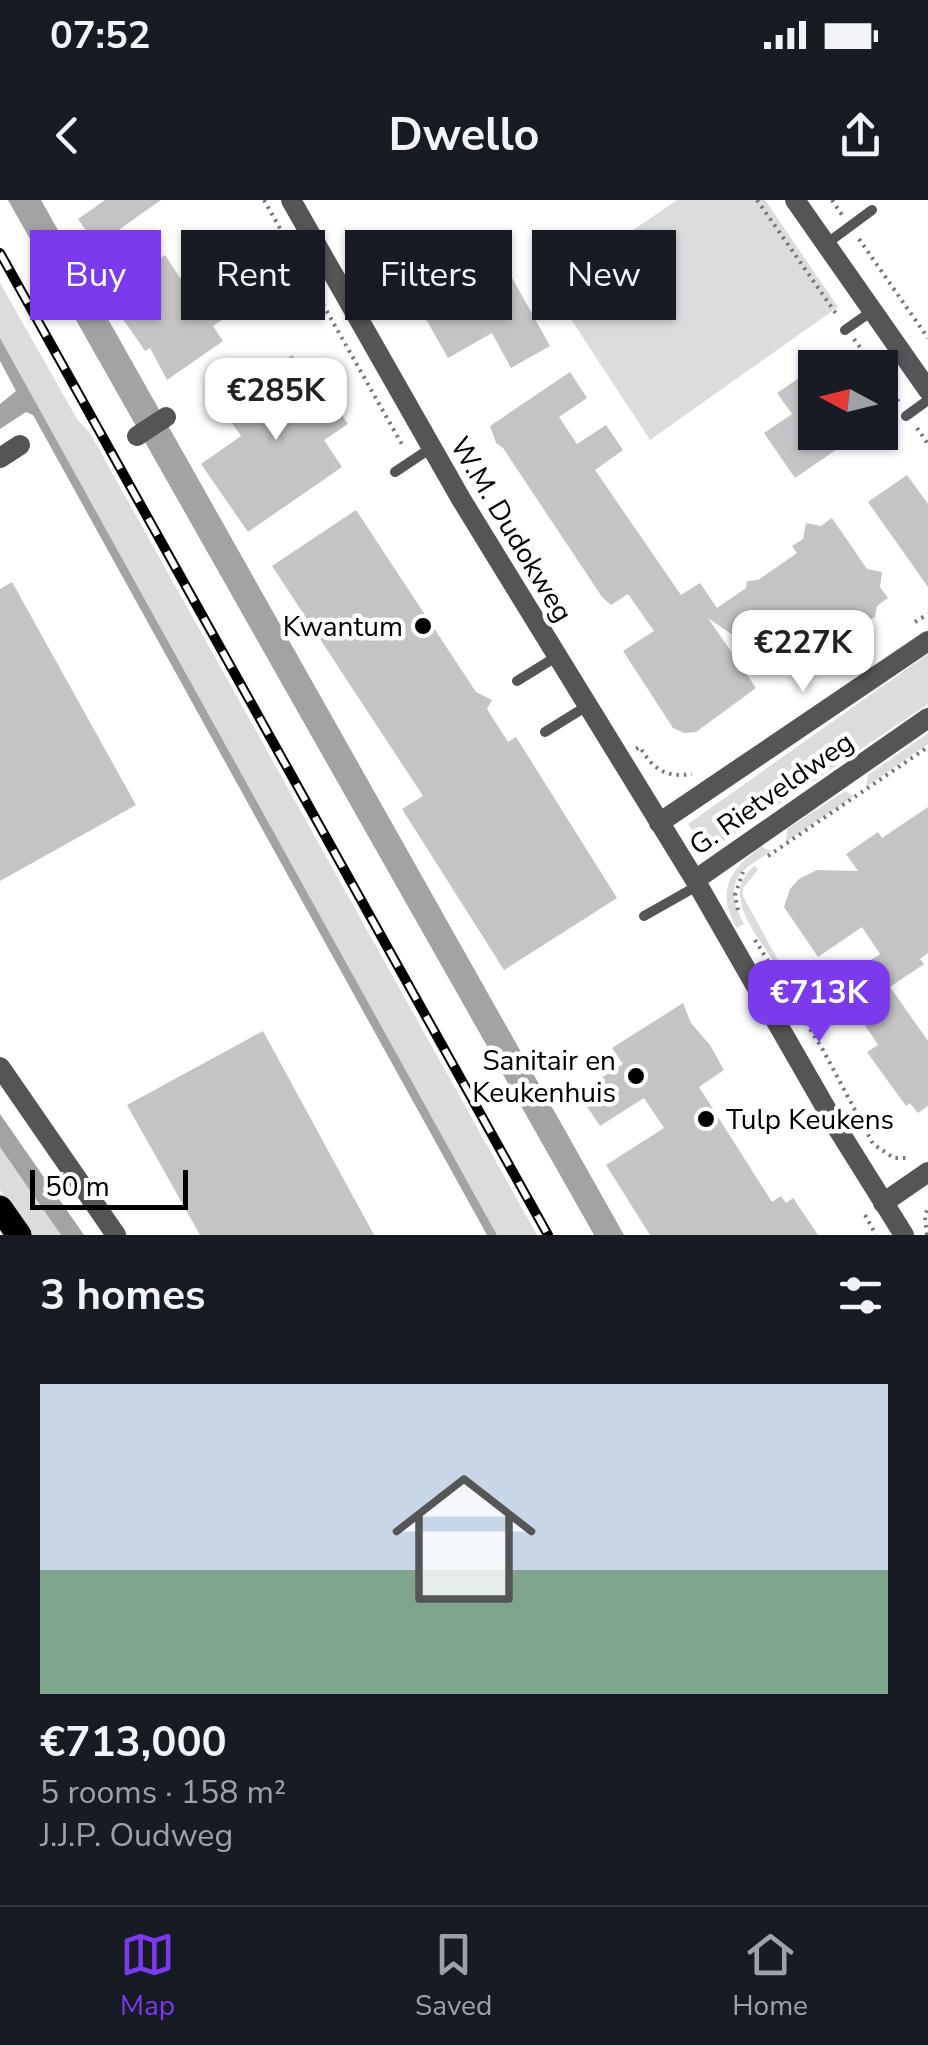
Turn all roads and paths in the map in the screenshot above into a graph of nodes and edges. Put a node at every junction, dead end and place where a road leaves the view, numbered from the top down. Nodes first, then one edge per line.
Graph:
1 (291, 200) edge
2 (757, 200) edge
3 (796, 200) edge
4 (832, 200) edge
5 (872, 210) dead end
6 (850, 227) junction
7 (826, 244) junction
8 (872, 310) junction
9 (846, 329) junction
10 (928, 338) edge
11 (862, 350) edge
12 (928, 390) edge
13 (928, 400) edge
14 (906, 416) dead end
15 (166, 417) dead end
16 (136, 436) dead end
17 (20, 445) dead end
18 (432, 448) junction
19 (0, 458) edge
20 (395, 472) dead end
21 (928, 614) edge
22 (907, 628) dead end
23 (928, 641) edge
24 (556, 657) junction
25 (517, 681) dead end
26 (587, 706) junction
27 (928, 718) edge
28 (545, 732) dead end
29 (928, 747) edge
30 (620, 759) junction
31 (699, 770) dead end
32 (659, 822) junction
33 (765, 858) dead end
34 (744, 870) dead end
35 (697, 882) junction
36 (644, 916) dead end
37 (742, 918) dead end
38 (747, 926) dead end
39 (0, 1067) edge
40 (923, 1164) edge
41 (883, 1204) junction
42 (928, 1207) edge
43 (0, 1208) edge
44 (19, 1235) edge
45 (116, 1235) edge
46 (904, 1235) edge
47 (926, 1235) edge

1 - 18 street, W.M. Dudokweg
2 - 9 path
3 - 7 street
4 - 6 path
5 - 6 lane
6 - 7 lane
6 - 10 path
7 - 8 street
8 - 9 lane
8 - 12 street
9 - 11 path
13 - 14 lane
15 - 16 street
17 - 19 street
18 - 20 lane
18 - 24 street, W.M. Dudokweg
21 - 22 path
23 - 32 street, G. Rietveldweg
24 - 25 lane
24 - 26 street, W.M. Dudokweg
26 - 28 lane
26 - 30 street, W.M. Dudokweg
27 - 35 street, G. Rietveldweg
29 - 33 path
30 - 31 path
30 - 32 street, W.M. Dudokweg
32 - 35 street, W.M. Dudokweg
34 - 37 path
35 - 36 lane
35 - 41 street, W.M. Dudokweg
38 - 40 path
39 - 45 street
40 - 41 street
41 - 46 street, W.M. Dudokweg
42 - 47 path
43 - 44 main road

